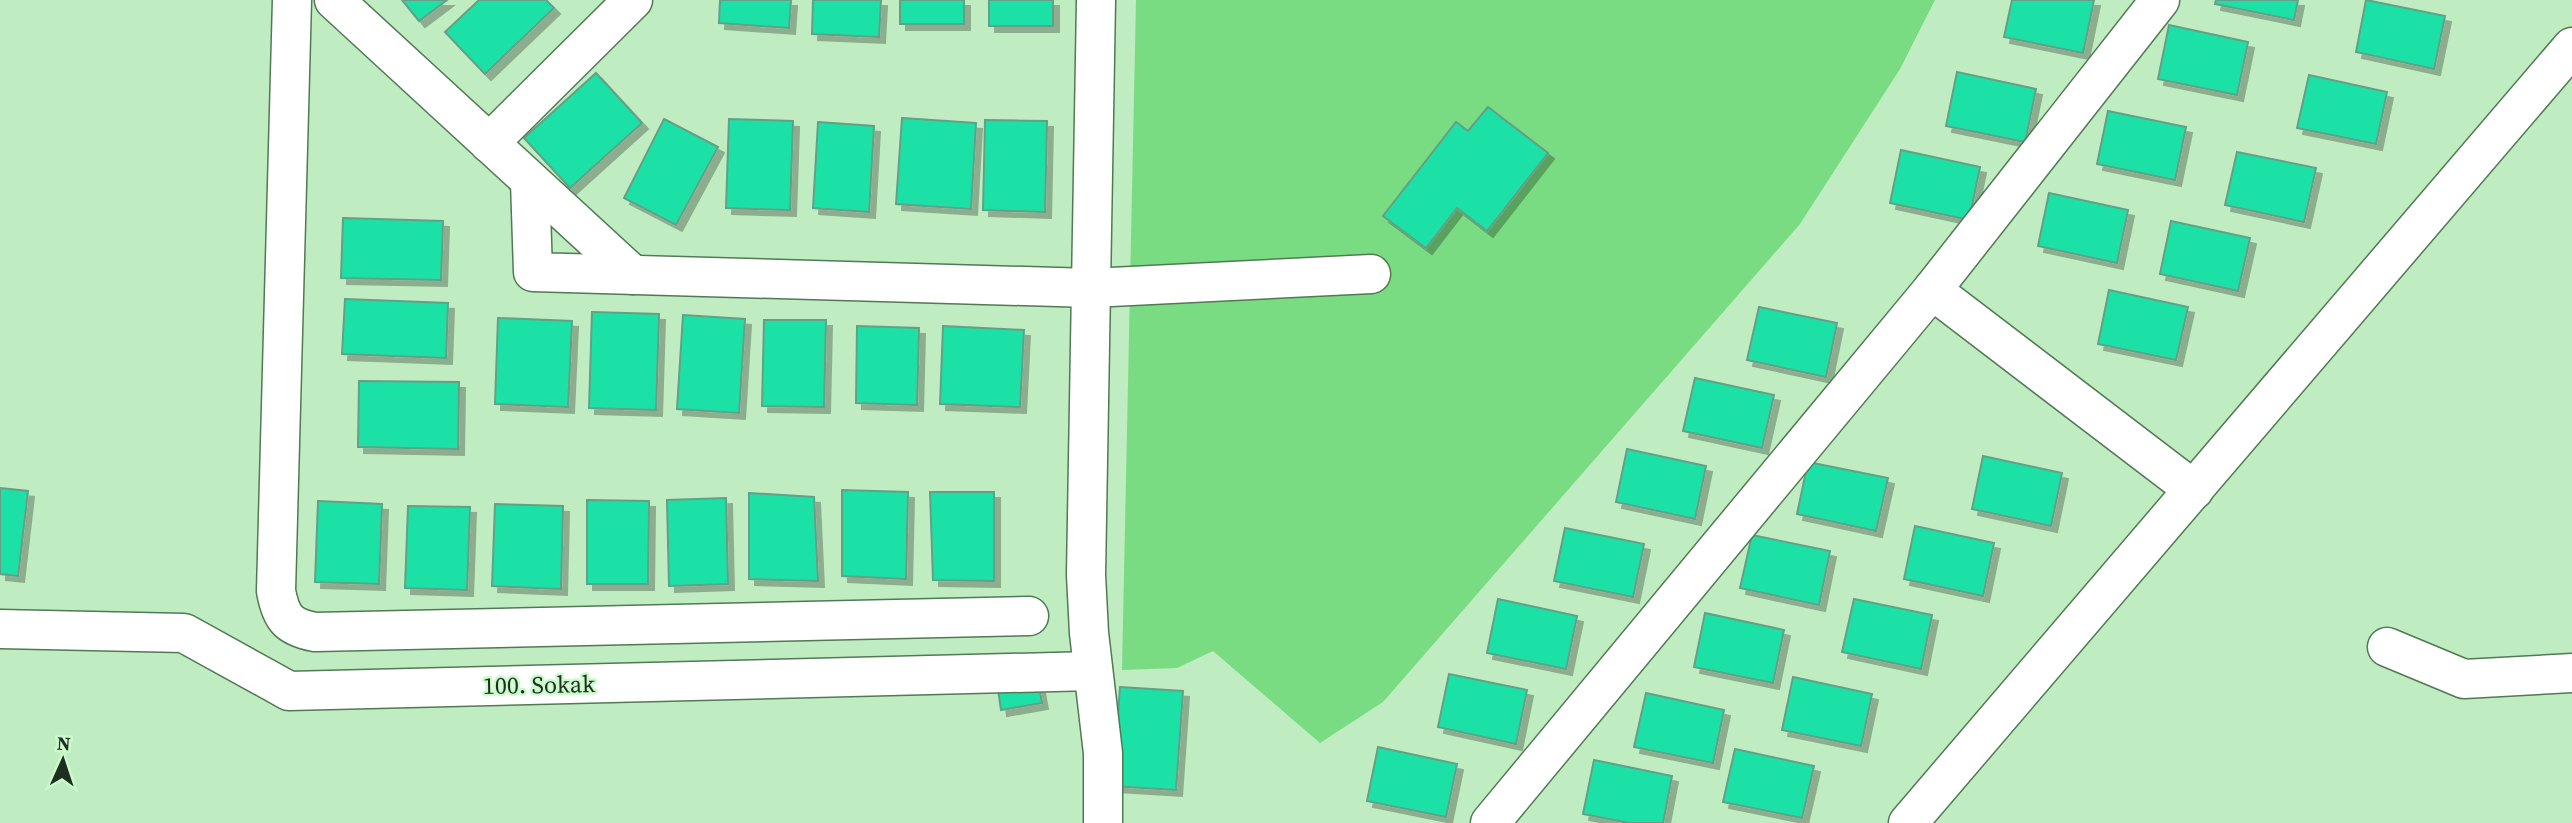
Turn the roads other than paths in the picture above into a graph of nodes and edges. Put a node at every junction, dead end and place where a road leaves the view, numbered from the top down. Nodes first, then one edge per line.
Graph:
1 (292, 0) edge
2 (334, 0) edge
3 (633, 0) edge
4 (1096, 0) edge
5 (2160, 0) edge
6 (2572, 47) edge
7 (489, 143) junction
8 (530, 181) junction
9 (1371, 274) dead end
10 (633, 275) junction
11 (1091, 288) junction
12 (1932, 290) junction
13 (2194, 490) junction
14 (1029, 616) dead end
15 (0, 629) edge
16 (2387, 647) dead end
17 (1093, 671) junction
18 (2572, 673) edge
19 (1103, 823) edge
20 (1490, 823) edge
21 (1908, 823) edge

1 - 14 street
2 - 7 street
3 - 7 street
4 - 11 street
5 - 12 street
6 - 13 street
7 - 8 street
8 - 10 street
8 - 10 street
9 - 11 street
10 - 11 street
11 - 17 street
12 - 13 street
12 - 20 street
13 - 21 street
15 - 17 street, 100. Sokak
16 - 18 street
17 - 19 street

